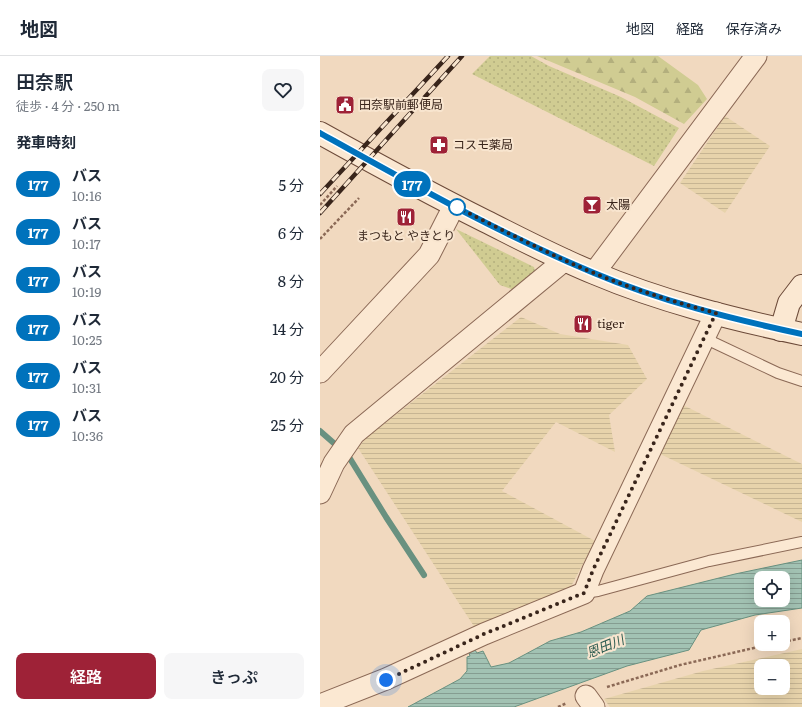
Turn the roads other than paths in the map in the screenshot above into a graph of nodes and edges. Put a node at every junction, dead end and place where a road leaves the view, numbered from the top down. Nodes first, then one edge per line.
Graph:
1 (756, 56) edge
2 (320, 133) edge
3 (454, 206) junction
4 (565, 260) junction
5 (594, 273) junction
6 (802, 286) edge
7 (716, 313) junction
8 (781, 330) junction
9 (802, 334) edge
10 (704, 338) junction
11 (320, 372) edge
12 (802, 381) edge
13 (320, 494) edge
14 (802, 542) edge
15 (584, 593) junction
16 (320, 705) edge

1 - 5 street
2 - 3 main road
3 - 4 main road
3 - 11 street
4 - 5 main road
4 - 13 street
5 - 7 main road
6 - 8 main road
7 - 8 main road
7 - 10 street
8 - 9 main road
10 - 12 lane
10 - 15 street
14 - 15 lane
15 - 16 street

